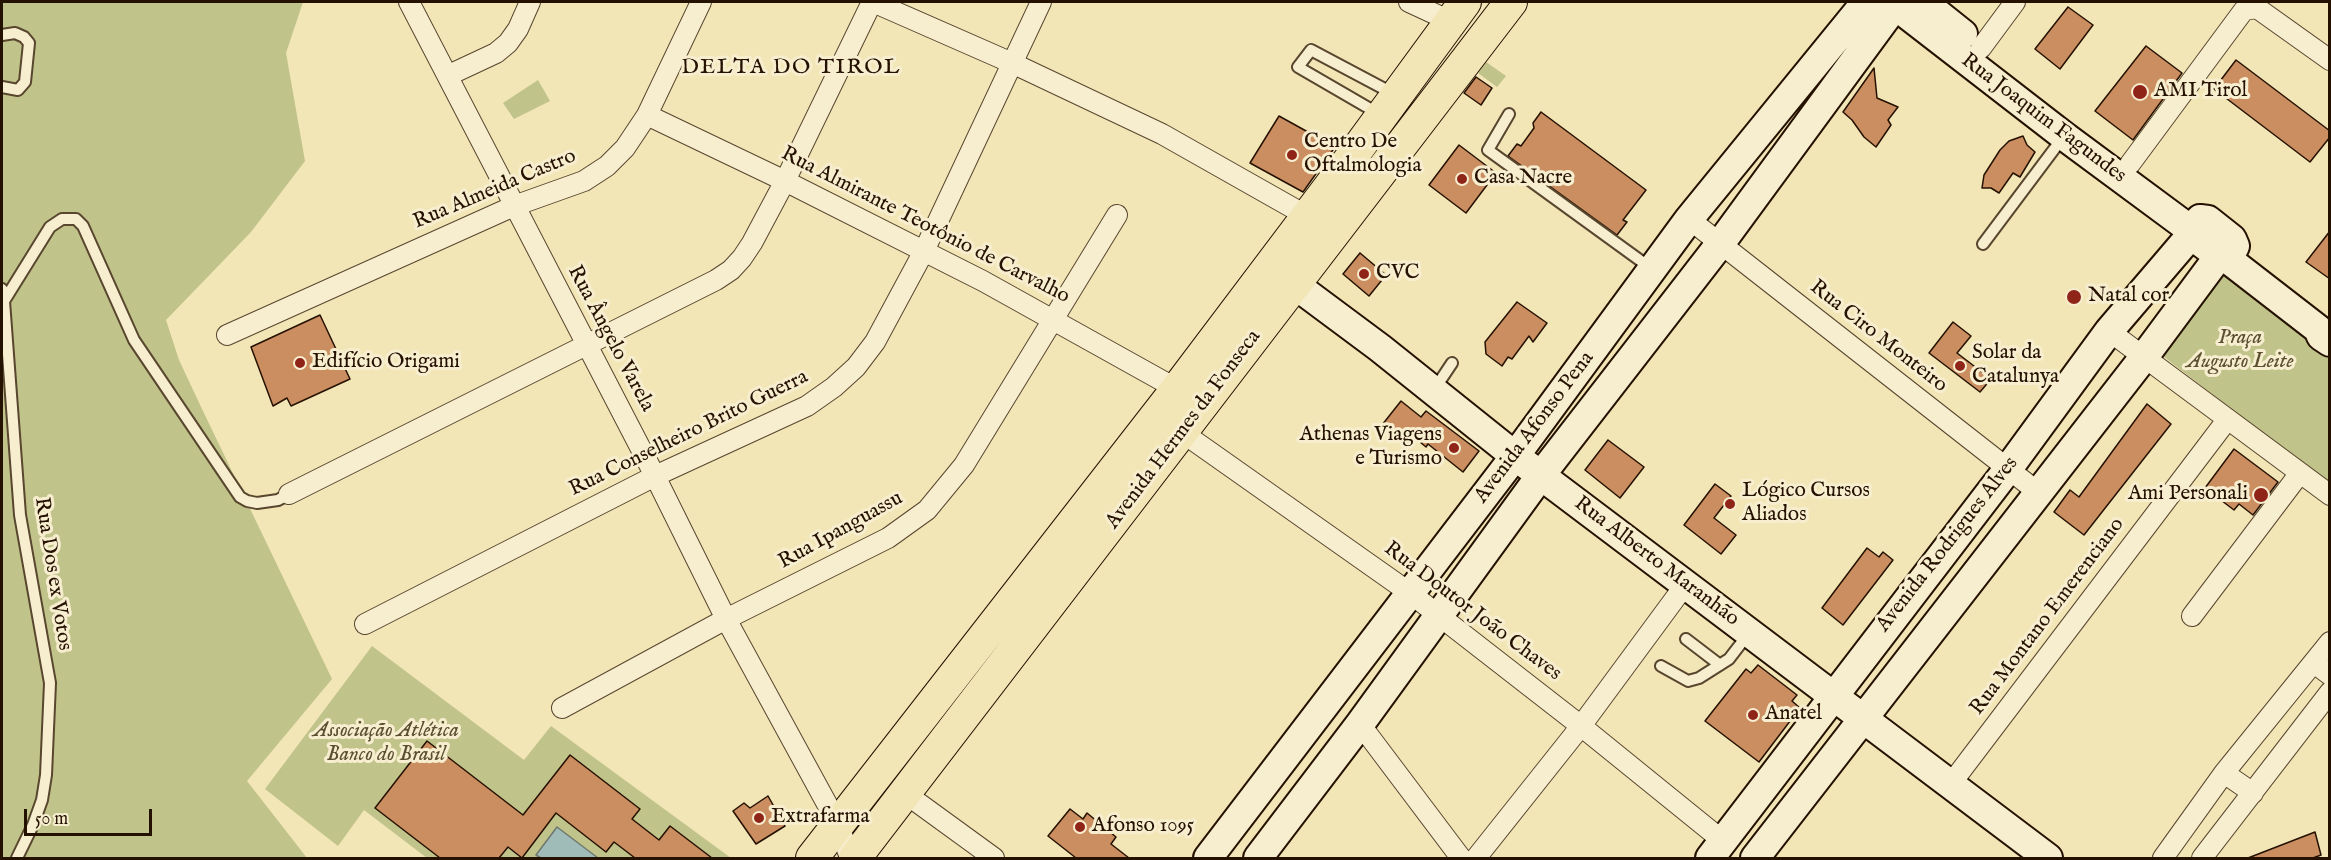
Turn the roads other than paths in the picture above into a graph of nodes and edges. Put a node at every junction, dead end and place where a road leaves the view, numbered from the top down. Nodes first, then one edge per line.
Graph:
1 (409, 2) edge
2 (530, 2) edge
3 (700, 2) edge
4 (873, 2) edge
5 (1041, 2) edge
6 (1409, 2) edge
7 (1511, 2) edge
8 (2015, 2) edge
9 (1893, 3) edge
10 (1457, 11) edge
11 (2, 35) edge
12 (1981, 48) junction
13 (2330, 60) edge
14 (1012, 63) junction
15 (449, 75) junction
16 (2, 87) edge
17 (1389, 106) junction
18 (1509, 114) dead end
19 (647, 115) junction
20 (2064, 136) junction
21 (2130, 164) junction
22 (785, 181) junction
23 (514, 206) junction
24 (1117, 215) dead end
25 (1307, 216) junction
26 (1689, 219) junction
27 (2194, 228) junction
28 (1720, 244) junction
29 (1983, 244) dead end
30 (924, 251) junction
31 (2226, 252) junction
32 (1274, 258) junction
33 (1653, 269) junction
34 (1294, 284) junction
35 (3, 295) edge
36 (1054, 319) junction
37 (2327, 326) edge
38 (2109, 331) junction
39 (227, 335) dead end
40 (586, 344) junction
41 (2144, 357) junction
42 (1452, 363) dead end
43 (1177, 389) junction
44 (1434, 390) junction
45 (2227, 420) junction
46 (1183, 433) junction
47 (1515, 456) junction
48 (2008, 469) junction
49 (2300, 473) junction
50 (1541, 475) junction
51 (655, 476) junction
52 (2039, 493) junction
53 (290, 494) joint
54 (2330, 495) edge
55 (1685, 585) junction
56 (1410, 594) junction
57 (1438, 616) junction
58 (2192, 616) dead end
59 (726, 619) junction
60 (364, 624) dead end
61 (1749, 633) junction
62 (1686, 639) dead end
63 (2330, 642) edge
64 (2314, 663) junction
65 (1720, 665) junction
66 (1661, 666) dead end
67 (2330, 675) edge
68 (2330, 692) edge
69 (1833, 695) junction
70 (562, 708) dead end
71 (1864, 719) junction
72 (1360, 724) junction
73 (1581, 726) junction
74 (2224, 773) junction
75 (1950, 785) junction
76 (1762, 789) junction
77 (906, 794) junction
78 (2253, 794) junction
79 (1795, 808) junction
80 (839, 826) junction
81 (1717, 852) edge
82 (1761, 856) edge
83 (16, 858) edge
84 (812, 858) edge
85 (850, 858) edge
86 (855, 858) edge
87 (994, 858) edge
88 (1208, 858) edge
89 (1258, 858) edge
90 (1461, 858) edge
91 (1476, 858) edge
92 (2048, 858) edge
93 (2163, 858) edge
94 (2202, 858) edge

1 - 15 street, Rua Ângelo Varela
2 - 15 street
3 - 19 street, Rua Almeida Castro
4 - 14 street
4 - 22 street
5 - 14 street, Rua Conselheiro Brito Guerra
6 - 10 street
7 - 34 main road, Avenida Hermes da Fonseca
8 - 12 street
9 - 12 main road, Rua Joaquim Fagundes
9 - 20 main road, Rua Joaquim Fagundes
9 - 26 main road, Avenida Afonso Pena
9 - 28 main road, Avenida Afonso Pena
10 - 17 main road, Avenida Hermes da Fonseca
11 - 16 lane
12 - 21 main road, Rua Joaquim Fagundes
13 - 21 street
14 - 25 street
14 - 30 street, Rua Conselheiro Brito Guerra
15 - 23 street, Rua Ângelo Varela
17 - 17 lane
17 - 25 main road, Avenida Hermes da Fonseca
18 - 33 lane
19 - 22 street, Rua Almirante Teotônio de Carvalho
19 - 23 street, Rua Almeida Castro
20 - 27 main road, Rua Joaquim Fagundes
20 - 29 lane
21 - 27 main road, Rua Joaquim Fagundes
22 - 30 street, Rua Almirante Teotônio de Carvalho
22 - 40 street
23 - 39 street, Rua Almeida Castro
23 - 40 street, Rua Ângelo Varela
24 - 36 street, Rua Ipanguassu
25 - 32 main road, Avenida Hermes da Fonseca
26 - 28 street, Rua Ciro Monteiro
26 - 33 main road, Avenida Afonso Pena
27 - 31 main road, Rua Joaquim Fagundes
27 - 38 main road, Avenida Rodrigues Alves
28 - 48 street, Rua Ciro Monteiro
28 - 50 main road, Avenida Afonso Pena
30 - 36 street, Rua Almirante Teotônio de Carvalho
30 - 51 street, Rua Conselheiro Brito Guerra
31 - 37 main road, Rua Joaquim Fagundes
31 - 41 main road, Avenida Rodrigues Alves
32 - 34 main road, Rua Alberto Maranhão
32 - 43 main road, Avenida Hermes da Fonseca
33 - 47 main road, Avenida Afonso Pena
34 - 44 main road, Rua Alberto Maranhão
34 - 46 main road, Avenida Hermes da Fonseca
35 - 53 lane
35 - 83 lane, Rua Dos ex Votos
36 - 43 street, Rua Almirante Teotônio de Carvalho
36 - 59 street, Rua Ipanguassu
38 - 41 street
38 - 48 main road, Avenida Rodrigues Alves
40 - 51 street, Rua Ângelo Varela
40 - 53 street
41 - 45 street
41 - 52 main road, Avenida Rodrigues Alves
42 - 44 lane
43 - 80 main road, Avenida Hermes da Fonseca
44 - 47 main road, Rua Alberto Maranhão
45 - 49 street
45 - 75 street, Rua Montano Emerenciano
46 - 56 street, Rua Doutor João Chaves
46 - 77 main road, Avenida Hermes da Fonseca
47 - 50 main road, Rua Alberto Maranhão
47 - 56 main road, Avenida Afonso Pena
48 - 52 street, Rua Ciro Monteiro
48 - 69 main road, Avenida Rodrigues Alves
49 - 54 street
49 - 58 street
50 - 55 main road, Rua Alberto Maranhão
50 - 57 main road, Avenida Afonso Pena
51 - 59 street, Rua Ângelo Varela
51 - 60 street, Rua Conselheiro Brito Guerra
52 - 71 main road, Avenida Rodrigues Alves
55 - 61 main road, Rua Alberto Maranhão
55 - 73 street
56 - 57 street, Rua Doutor João Chaves
56 - 88 main road, Avenida Afonso Pena
57 - 72 main road, Avenida Afonso Pena
57 - 73 street, Rua Doutor João Chaves
59 - 70 street, Rua Ipanguassu
59 - 80 street, Rua Ângelo Varela
61 - 65 lane
61 - 69 main road, Rua Alberto Maranhão
62 - 65 lane
63 - 64 street
64 - 67 street
64 - 74 street
65 - 66 lane
68 - 78 street
69 - 71 main road, Rua Alberto Maranhão
69 - 76 main road, Avenida Rodrigues Alves
71 - 75 main road, Rua Alberto Maranhão
71 - 79 main road, Avenida Rodrigues Alves
72 - 89 main road, Avenida Afonso Pena
72 - 90 street
73 - 81 street, Rua Doutor João Chaves
73 - 91 street
74 - 78 street
74 - 93 street
75 - 92 main road, Rua Alberto Maranhão
76 - 79 main road
76 - 81 main road, Avenida Rodrigues Alves
77 - 86 main road, Avenida Hermes da Fonseca
77 - 87 street
78 - 94 street
79 - 82 main road, Avenida Rodrigues Alves
80 - 84 main road, Avenida Hermes da Fonseca
80 - 85 street, Rua Ângelo Varela

